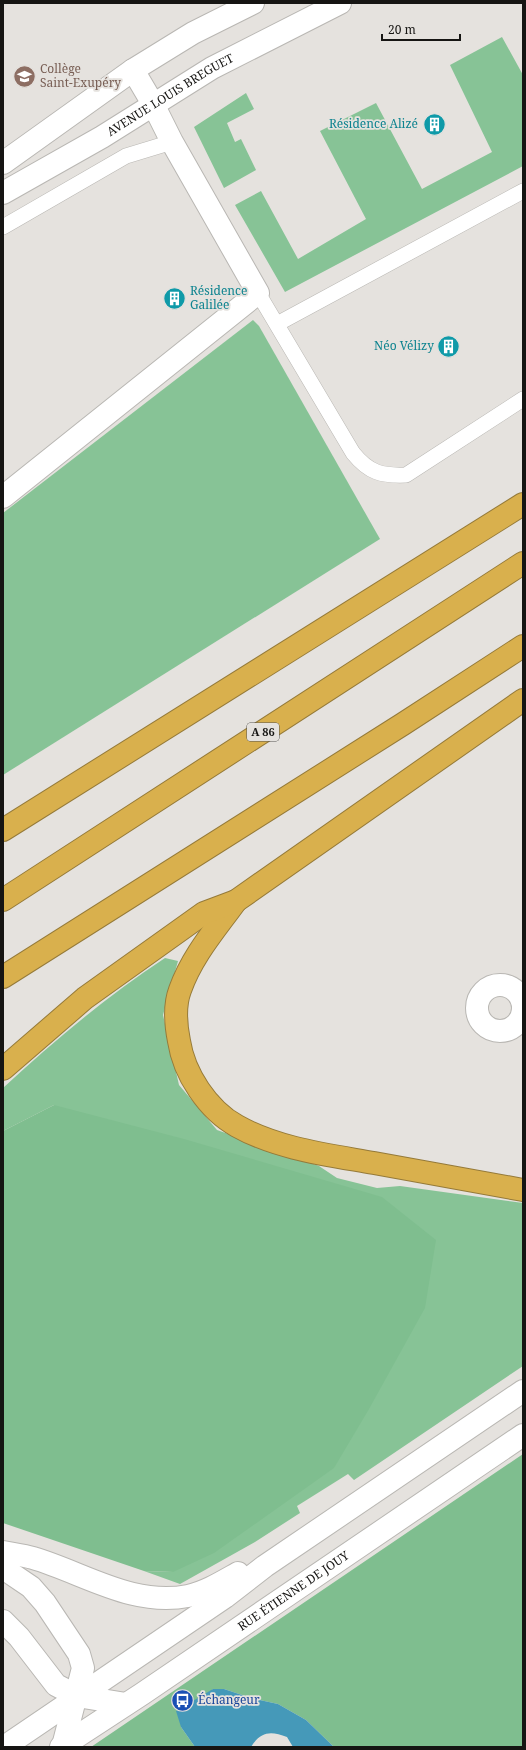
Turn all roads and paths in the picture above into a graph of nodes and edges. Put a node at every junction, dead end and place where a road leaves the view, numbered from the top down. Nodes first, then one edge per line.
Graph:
1 (253, 3) edge
2 (340, 3) edge
3 (133, 70) junction
4 (153, 104) junction
5 (172, 142) junction
6 (3, 163) edge
7 (523, 192) edge
8 (3, 193) edge
9 (3, 227) edge
10 (258, 293) junction
11 (277, 324) junction
12 (523, 399) edge
13 (3, 498) edge
14 (523, 504) edge
15 (523, 563) edge
16 (523, 646) edge
17 (523, 700) edge
18 (3, 830) edge
19 (3, 900) edge
20 (236, 901) junction
21 (3, 977) edge
22 (3, 1069) edge
23 (523, 1190) edge
24 (523, 1391) edge
25 (523, 1435) edge
26 (3, 1552) edge
27 (265, 1566) junction
28 (3, 1568) edge
29 (3, 1621) edge
30 (77, 1696) junction
31 (126, 1704) junction
32 (62, 1746) edge
33 (4, 1747) edge

1 - 3 main road
2 - 4 main road, AVENUE LOUIS BREGUET
3 - 4 main road
3 - 6 main road
4 - 5 main road
4 - 8 main road, AVENUE LOUIS BREGUET
5 - 9 lane
5 - 10 main road
7 - 11 lane
10 - 11 lane
10 - 13 main road
11 - 12 lane
14 - 18 highway
15 - 19 highway, A 86
16 - 21 highway
17 - 20 highway
20 - 22 highway
20 - 23 highway
24 - 27 main road
25 - 31 main road, RUE ÉTIENNE DE JOUY
26 - 27 main road
27 - 30 main road
28 - 30 main road, RUE ÉTIENNE DE JOUY
29 - 30 main road
30 - 31 main road
30 - 32 main road, RUE ÉTIENNE DE JOUY
30 - 33 main road
31 - 32 main road, RUE ÉTIENNE DE JOUY

